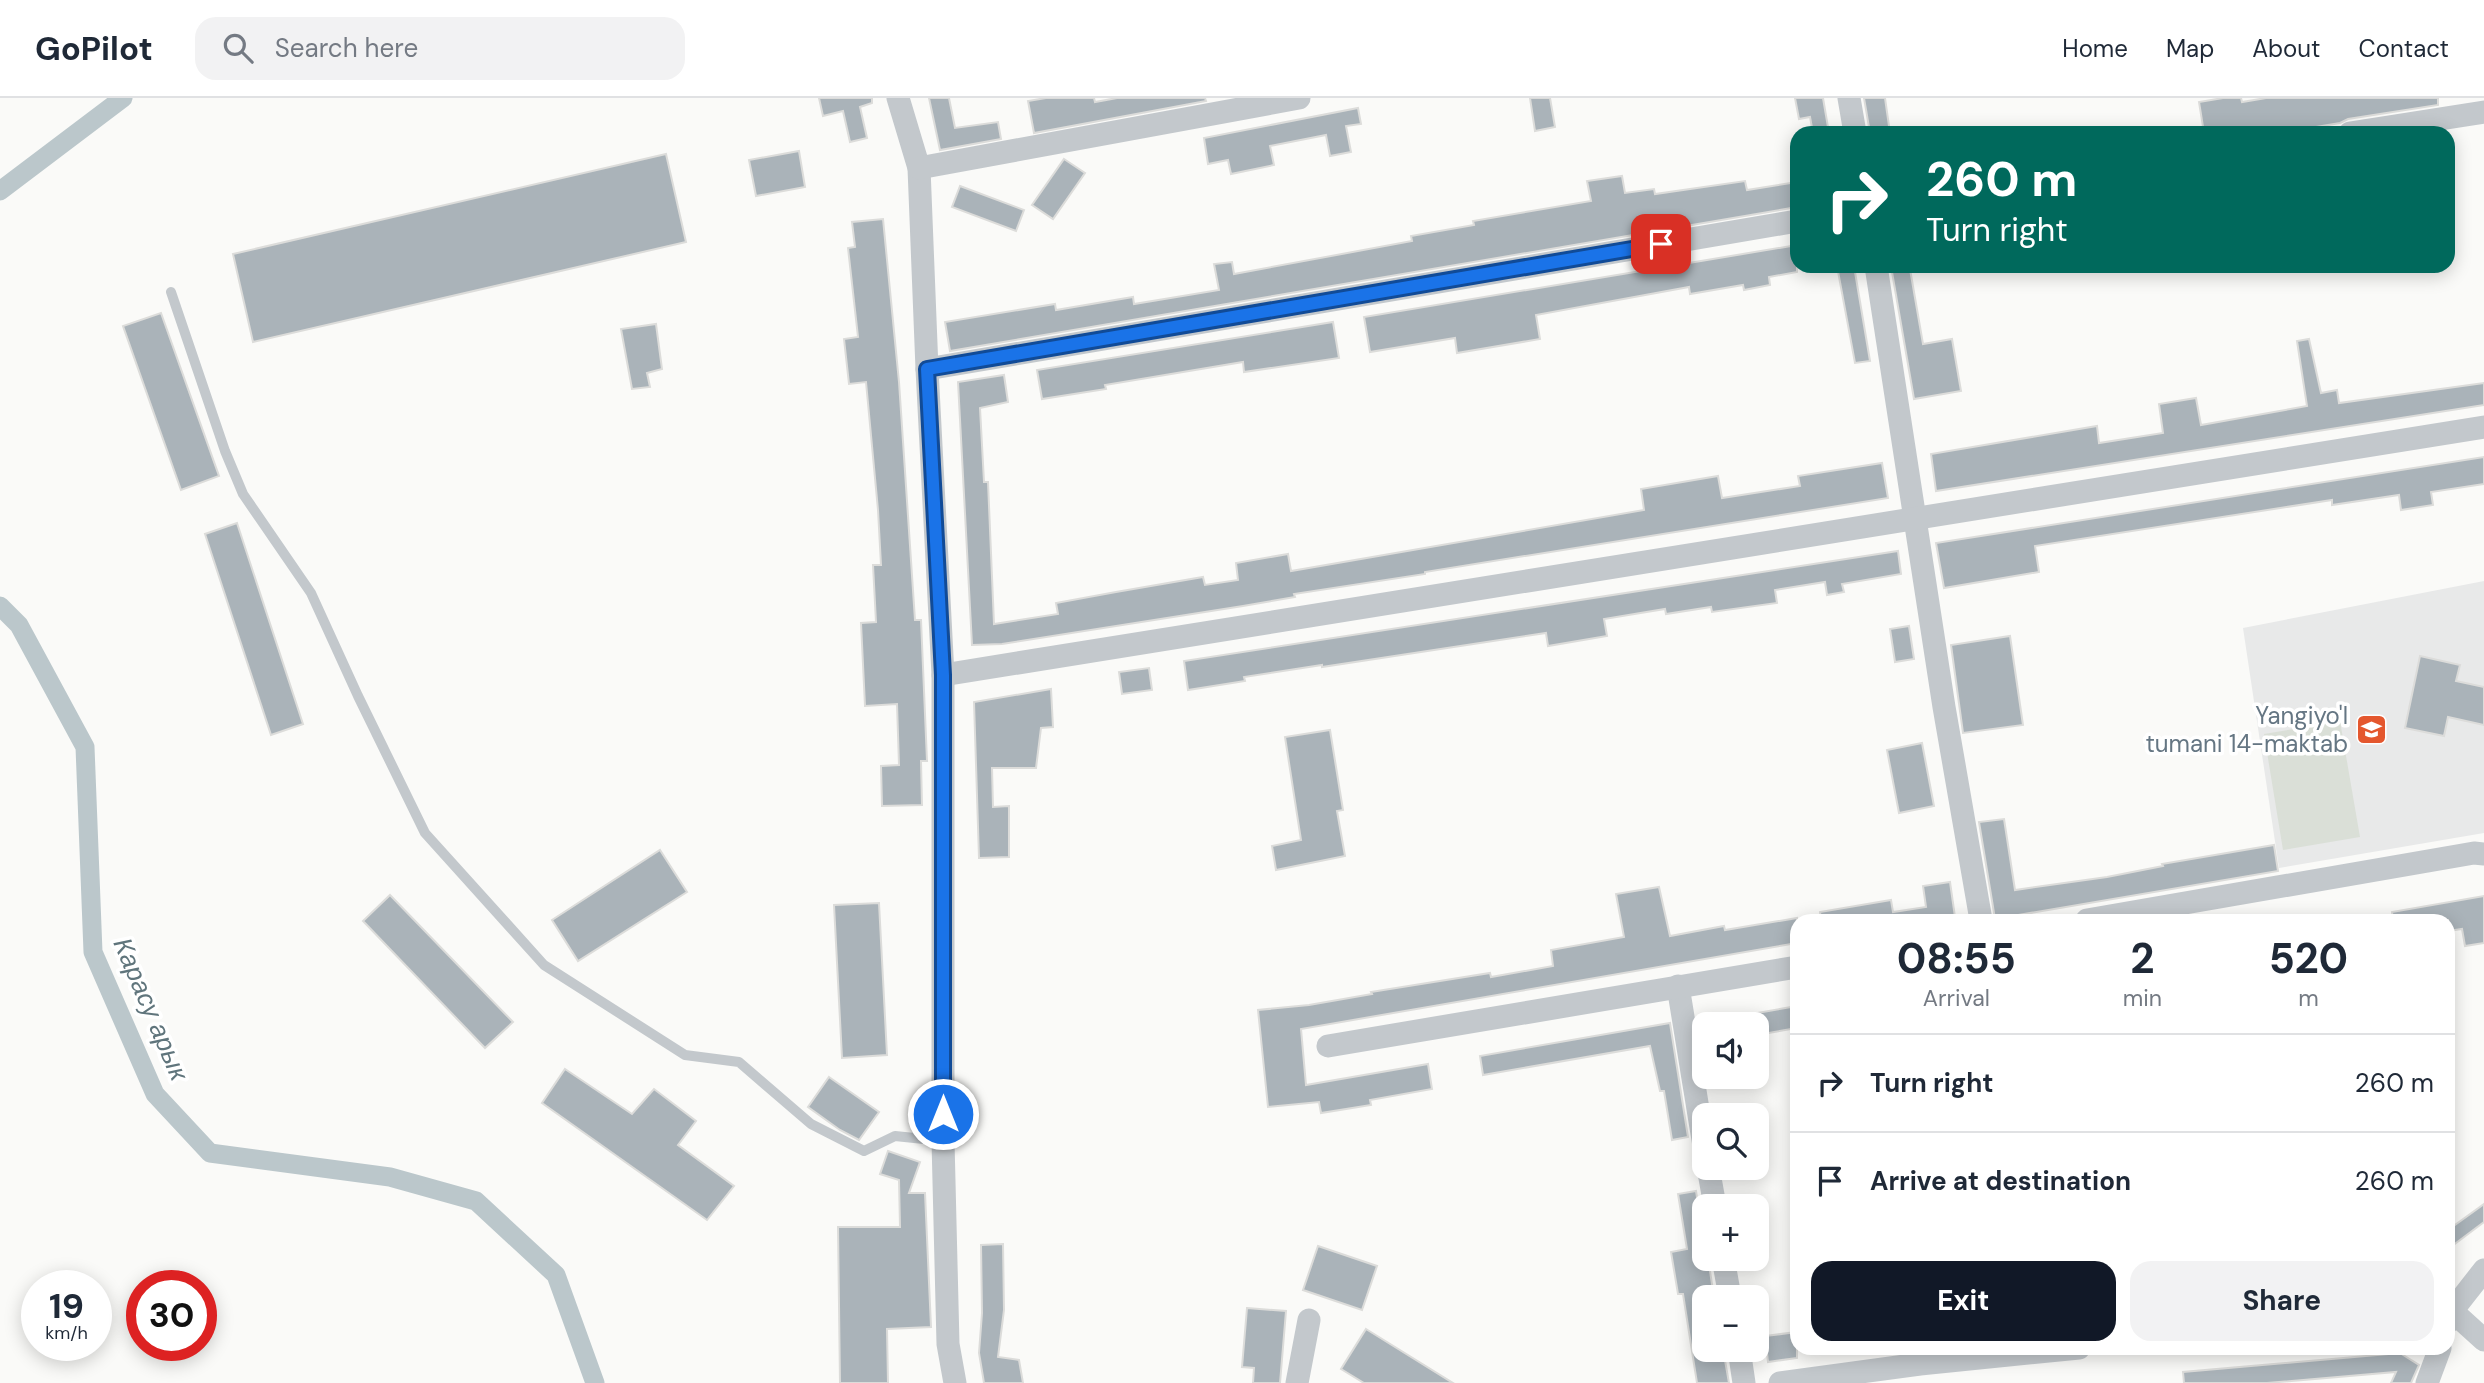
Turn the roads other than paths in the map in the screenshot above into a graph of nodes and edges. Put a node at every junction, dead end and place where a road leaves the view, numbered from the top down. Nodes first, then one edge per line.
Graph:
1 (898, 98) edge
2 (1299, 98) edge
3 (1849, 98) edge
4 (2484, 112) edge
5 (1853, 126) edge
6 (2395, 126) edge
7 (919, 168) junction
8 (1790, 222) edge
9 (1877, 273) edge
10 (171, 292) dead end
11 (927, 369) junction
12 (2484, 427) edge
13 (1917, 519) junction
14 (943, 675) junction
15 (2484, 854) edge
16 (1980, 914) edge
17 (2122, 914) edge
18 (1790, 968) edge
19 (1678, 986) junction
20 (1328, 1046) dead end
21 (1697, 1103) edge
22 (943, 1141) junction
23 (2484, 1270) edge
24 (2455, 1307) edge
25 (2455, 1319) edge
26 (1309, 1320) dead end
27 (2484, 1340) edge
28 (2009, 1355) edge
29 (2437, 1355) edge
30 (1741, 1362) edge
31 (955, 1383) edge
32 (1297, 1383) edge
33 (1744, 1383) edge
34 (1780, 1383) edge
35 (2427, 1383) edge

1 - 7 street
2 - 7 street
3 - 5 street
4 - 6 street
7 - 11 street
8 - 11 street
9 - 13 street
10 - 22 lane
11 - 14 street
12 - 13 street
13 - 14 street
13 - 16 street
14 - 22 street
15 - 17 street
18 - 19 street
19 - 20 street
19 - 21 street
22 - 31 street
23 - 24 street
25 - 27 street
26 - 32 street
28 - 34 street
29 - 35 street
30 - 33 street

